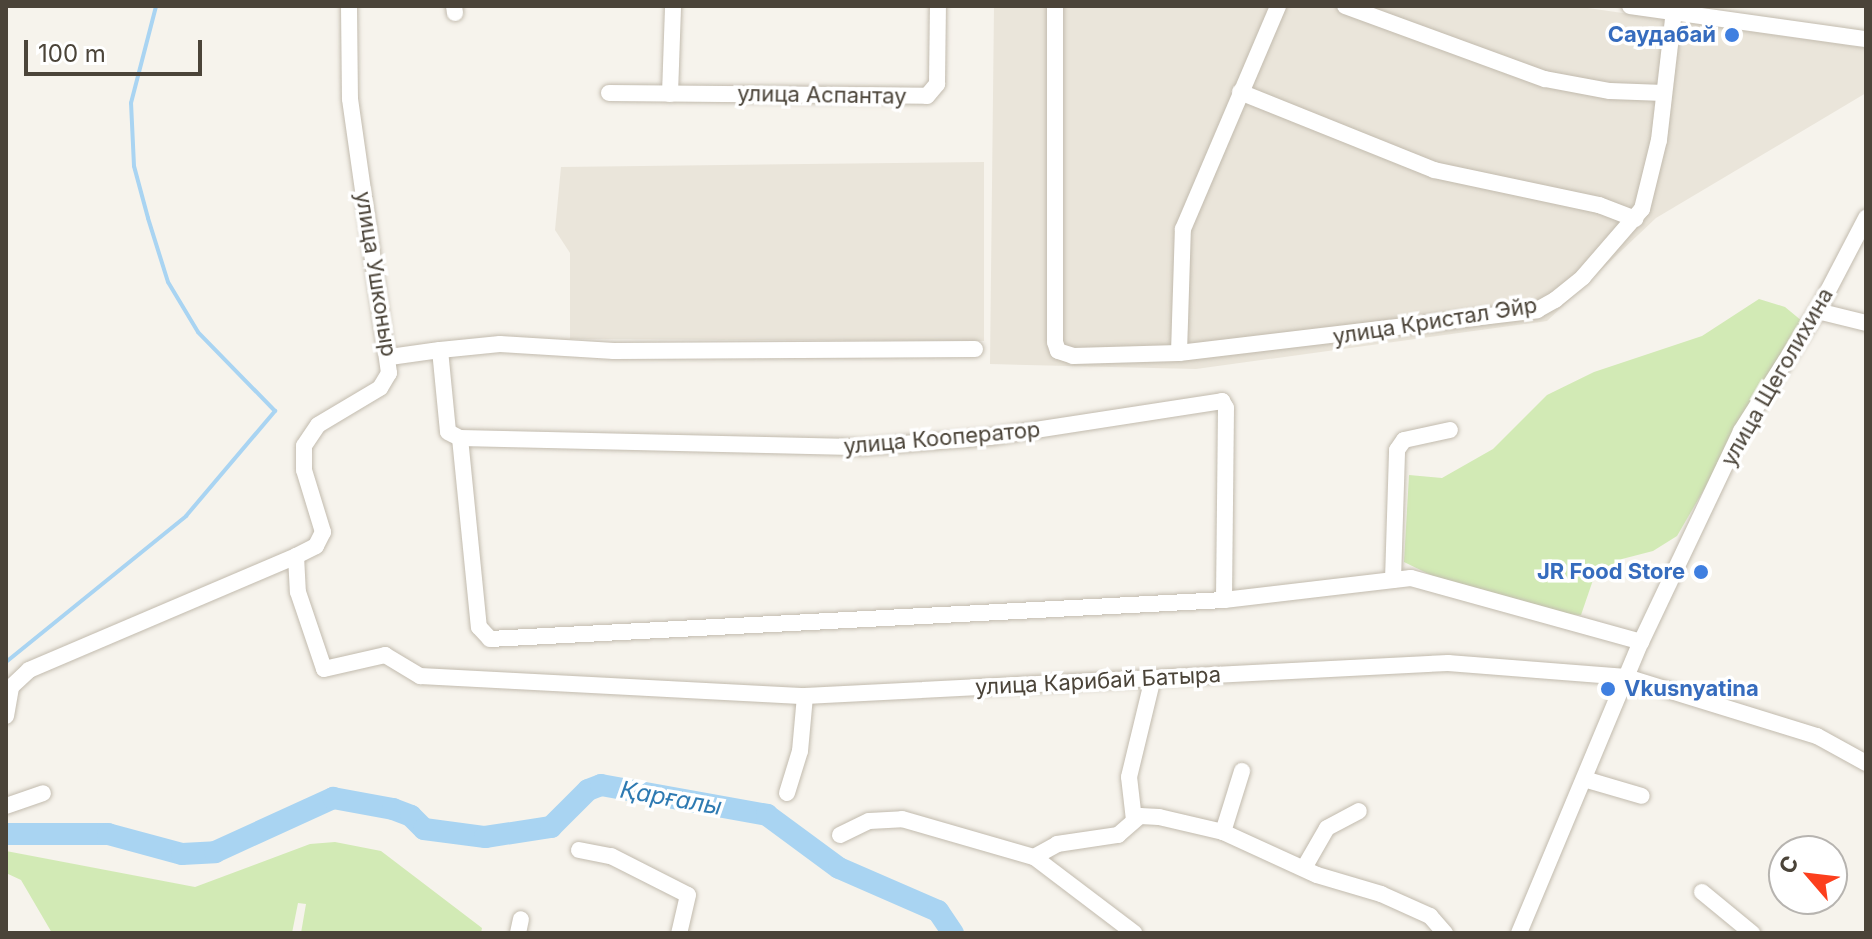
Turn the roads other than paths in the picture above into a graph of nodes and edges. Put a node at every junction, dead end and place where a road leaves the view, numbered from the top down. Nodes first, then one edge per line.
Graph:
1 (349, 6) edge
2 (673, 6) edge
3 (938, 6) edge
4 (1055, 6) edge
5 (1278, 6) edge
6 (1345, 6) edge
7 (1630, 6) edge
8 (1674, 11) junction
9 (1866, 39) edge
10 (1240, 92) junction
11 (609, 93) dead end
12 (1664, 93) junction
13 (670, 94) junction
14 (1866, 218) edge
15 (1635, 219) junction
16 (1817, 311) junction
17 (1866, 323) edge
18 (975, 349) dead end
19 (440, 350) junction
20 (1179, 353) junction
21 (390, 357) junction
22 (1450, 430) dead end
23 (460, 438) junction
24 (296, 556) junction
25 (1393, 580) junction
26 (1224, 600) junction
27 (1641, 642) junction
28 (1626, 677) junction
29 (1153, 678) junction
30 (805, 696) junction
31 (6, 716) edge
32 (1866, 763) edge
33 (1242, 771) dead end
34 (1584, 779) junction
35 (43, 793) dead end
36 (787, 793) dead end
37 (1642, 796) dead end
38 (6, 806) edge
39 (1359, 811) dead end
40 (1134, 820) junction
41 (1223, 832) junction
42 (840, 835) dead end
43 (579, 850) dead end
44 (1034, 857) junction
45 (1304, 868) junction
46 (1702, 892) dead end
47 (679, 933) edge
48 (1134, 933) edge
49 (1445, 933) edge
50 (1519, 933) edge
51 (1752, 933) edge

1 - 21 street, улица Ушконыр
2 - 13 street
3 - 13 street, улица Аспантау
4 - 20 street, улица Кристал Эйр
5 - 10 street
6 - 12 street
7 - 8 street
8 - 9 street
8 - 12 street, улица Кристал Эйр
10 - 15 street
10 - 20 street
11 - 13 street, улица Аспантау
12 - 15 street, улица Кристал Эйр
14 - 16 street, улица Щеголихина
15 - 20 street, улица Кристал Эйр
16 - 17 street
16 - 27 street, улица Щеголихина
18 - 19 street
19 - 21 street
19 - 23 street
21 - 24 street, улица Ушконыр
22 - 25 street
23 - 26 street
23 - 26 street, улица Кооператор
24 - 30 street, улица Карибай Батыра
24 - 31 street
25 - 26 street
25 - 27 street
27 - 28 street, улица Щеголихина
28 - 29 street, улица Карибай Батыра
28 - 32 street, улица Карибай Батыра
28 - 34 street, улица Щеголихина
29 - 30 street, улица Карибай Батыра
29 - 40 street
30 - 36 street
33 - 41 street
34 - 37 street
34 - 50 street, улица Щеголихина
35 - 38 street
39 - 45 street
40 - 41 street
40 - 44 street
41 - 45 street
42 - 44 street
43 - 47 street
44 - 48 street
45 - 49 street
46 - 51 street

